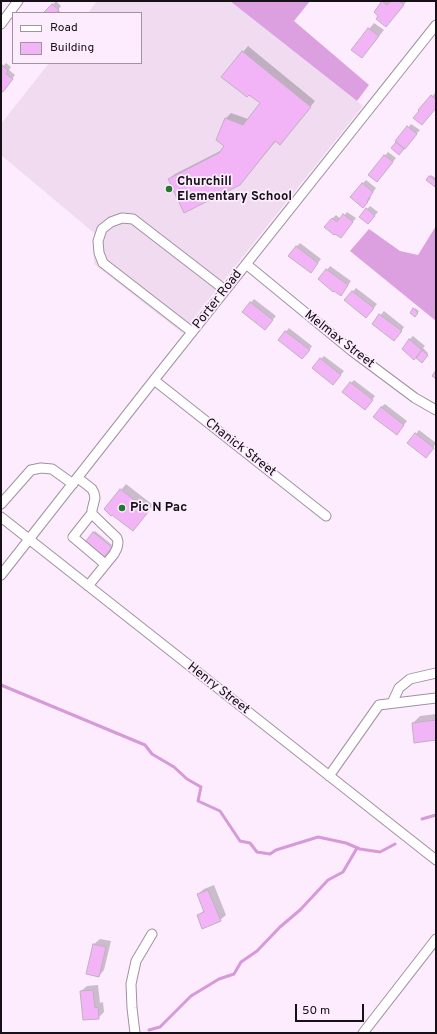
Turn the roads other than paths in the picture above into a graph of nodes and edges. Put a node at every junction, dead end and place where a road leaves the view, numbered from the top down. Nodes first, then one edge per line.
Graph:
1 (18, 1) edge
2 (1, 24) edge
3 (436, 25) edge
4 (246, 264) junction
5 (225, 290) junction
6 (192, 332) junction
7 (154, 380) junction
8 (436, 410) edge
9 (76, 481) junction
10 (1, 504) edge
11 (92, 512) junction
12 (326, 516) dead end
13 (1, 517) edge
14 (30, 540) junction
15 (106, 564) junction
16 (1, 575) edge
17 (88, 586) junction
18 (436, 673) edge
19 (436, 698) edge
20 (392, 703) junction
21 (329, 776) junction
22 (436, 860) edge
23 (152, 934) dead end
24 (436, 939) edge
25 (135, 1033) edge
26 (362, 1033) edge

1 - 2 street
3 - 4 street, Porter Road
4 - 5 street, Porter Road
4 - 8 street, Melmax Street
5 - 6 street, Porter Road
5 - 6 street
6 - 7 street, Porter Road
7 - 9 street, Porter Road
7 - 12 street, Chanick Street
9 - 10 street
9 - 11 street
9 - 14 street, Porter Road
11 - 15 street
11 - 15 street
13 - 14 street, Henry Street
14 - 16 street, Porter Road
14 - 17 street, Henry Street
15 - 17 street
17 - 21 street, Henry Street
18 - 20 street
19 - 20 street
20 - 21 street
21 - 22 street, Henry Street
23 - 25 street
24 - 26 street

